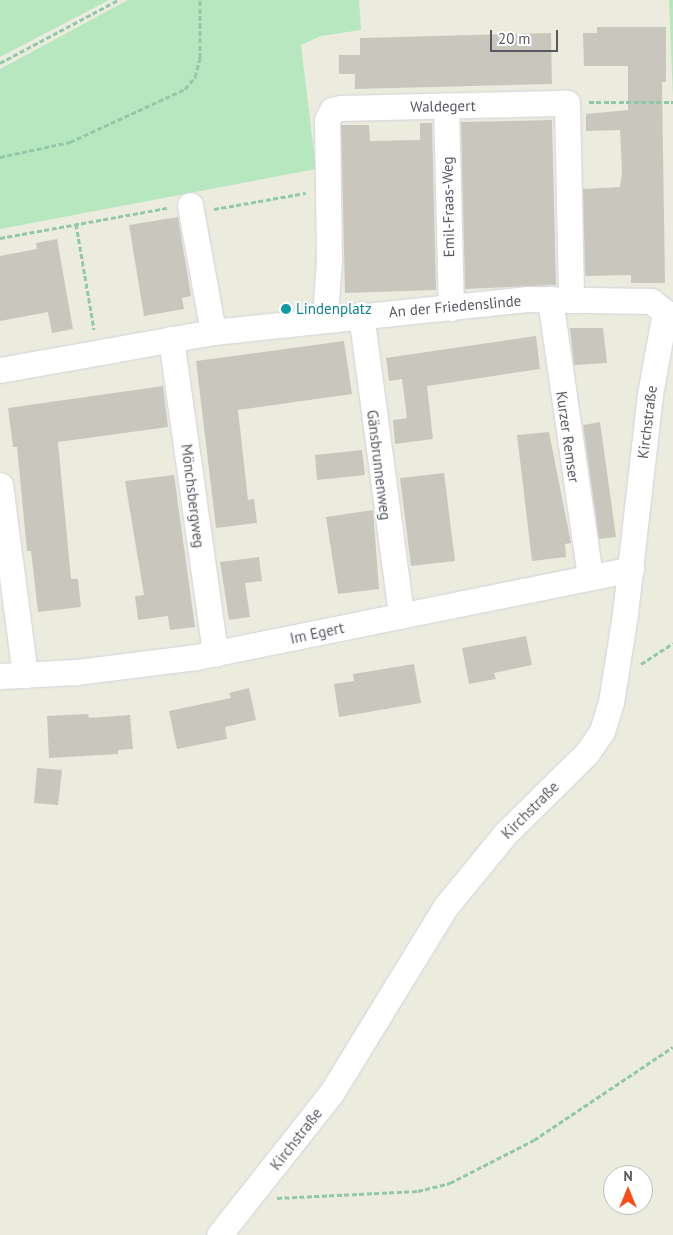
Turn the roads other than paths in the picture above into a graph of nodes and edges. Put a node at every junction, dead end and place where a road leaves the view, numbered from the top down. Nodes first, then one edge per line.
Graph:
1 (446, 106) junction
2 (190, 209) road end
3 (561, 299) junction
4 (451, 308) junction
5 (361, 314) junction
6 (665, 316) joint
7 (325, 317) junction
8 (213, 332) junction
9 (171, 339) junction
10 (0, 370) edge
11 (0, 485) edge
12 (631, 569) junction
13 (590, 574) junction
14 (401, 615) junction
15 (215, 654) junction
16 (25, 675) junction
17 (0, 676) edge
18 (219, 1235) edge

1 - 3 street, Waldegert
1 - 4 street, Emil-Fraas-Weg
1 - 7 street, Waldegert
2 - 8 street
3 - 4 street, An der Friedenslinde
3 - 6 street, An der Friedenslinde
3 - 13 street, Kurzer Remser
4 - 5 street, An der Friedenslinde
5 - 7 street, An der Friedenslinde
5 - 14 street, Gänsbrunnenweg
6 - 12 street, Kirchstraße
7 - 8 street, An der Friedenslinde
8 - 9 street, An der Friedenslinde
9 - 10 street, An der Friedenslinde
9 - 15 street, Mönchsbergweg
11 - 16 street
12 - 13 street, Im Egert
12 - 18 street, Kirchstraße
13 - 14 street, Im Egert
14 - 15 street, Im Egert
15 - 16 street, Im Egert
16 - 17 street, Im Egert

